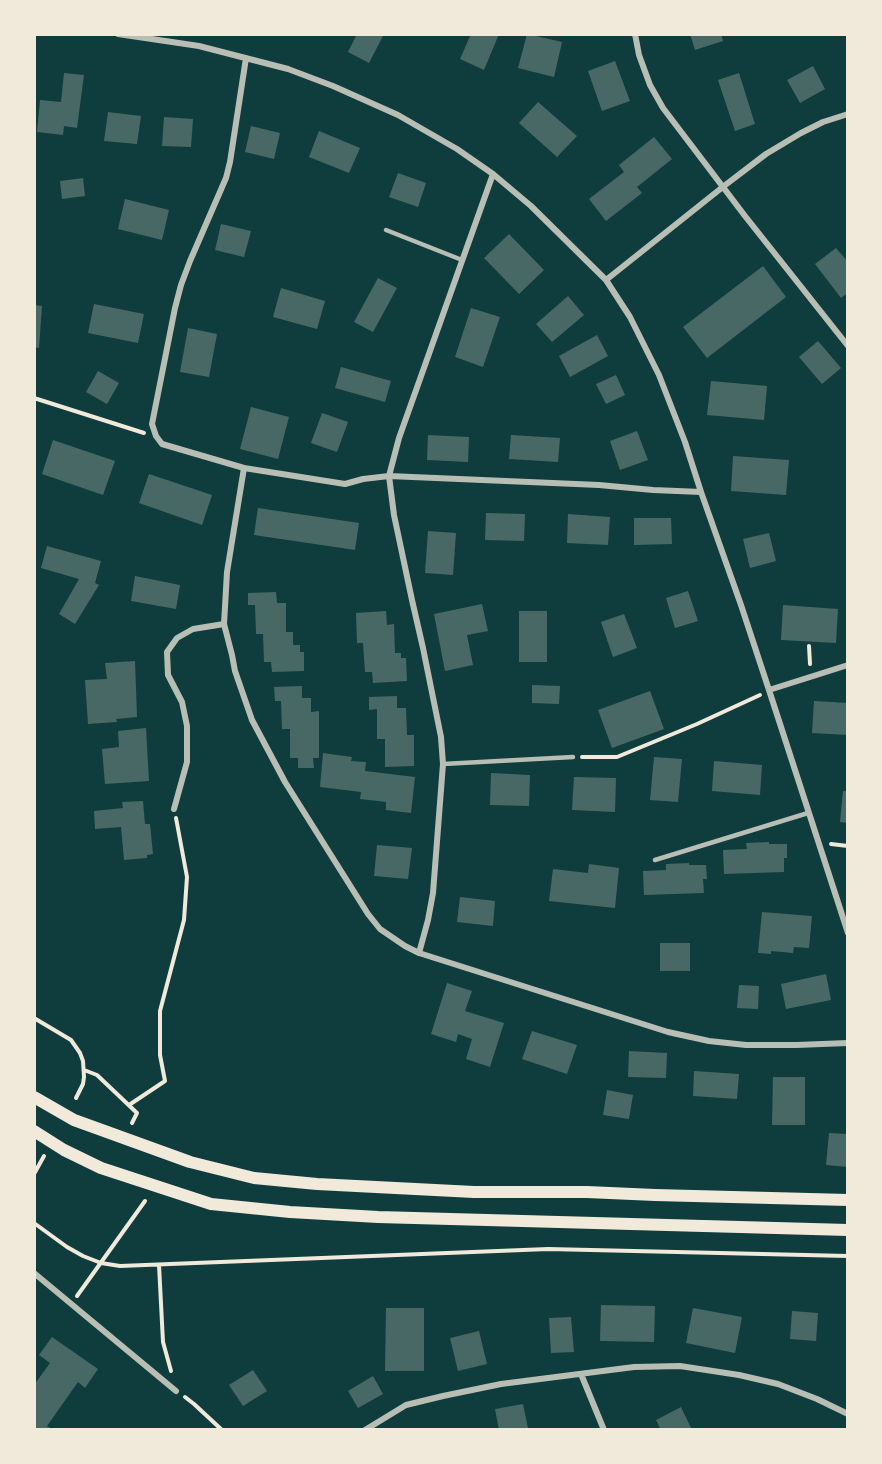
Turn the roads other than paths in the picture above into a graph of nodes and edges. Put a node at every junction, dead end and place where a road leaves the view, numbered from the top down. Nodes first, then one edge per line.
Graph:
1 (118, 34) edge
2 (635, 34) edge
3 (246, 57) junction
4 (848, 114) edge
5 (493, 174) junction
6 (724, 186) junction
7 (386, 230) dead end
8 (462, 260) junction
9 (606, 280) junction
10 (848, 346) edge
11 (244, 468) junction
12 (389, 477) junction
13 (700, 492) junction
14 (224, 624) junction
15 (848, 665) edge
16 (769, 690) junction
17 (573, 757) road end
18 (443, 764) junction
19 (174, 809) road end
20 (808, 813) junction
21 (655, 860) dead end
22 (848, 933) edge
23 (418, 953) junction
24 (848, 1043) edge
25 (34, 1097) edge
26 (34, 1131) edge
27 (848, 1200) edge
28 (848, 1230) edge
29 (34, 1273) edge
30 (581, 1374) junction
31 (176, 1391) road end
32 (848, 1414) edge
33 (365, 1430) edge
34 (604, 1430) edge

1 - 3 street
2 - 6 street
3 - 5 street
3 - 11 street
4 - 6 street
5 - 8 street
5 - 9 street
6 - 9 street
6 - 10 street
7 - 8 lane
8 - 12 street
9 - 13 street
11 - 12 street
11 - 14 street
12 - 13 street
12 - 18 street
13 - 16 street
14 - 19 street
14 - 23 street
15 - 16 street
16 - 20 street
17 - 18 lane
18 - 23 street
20 - 21 lane
20 - 22 street
23 - 24 street
25 - 27 main road
26 - 28 main road
29 - 31 street
30 - 32 street
30 - 33 street
30 - 34 street

